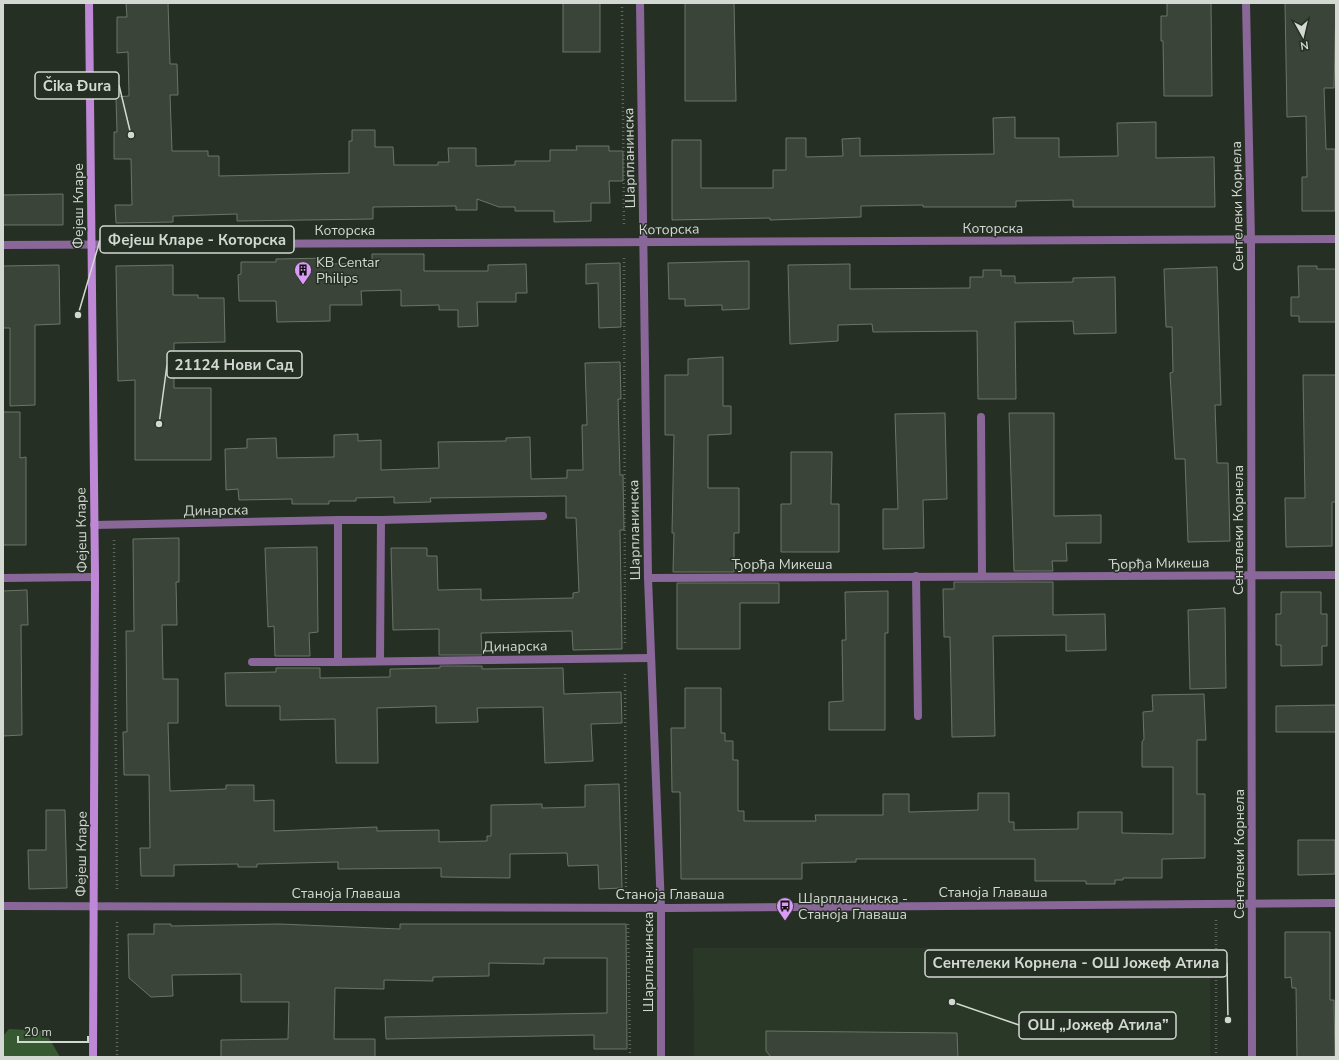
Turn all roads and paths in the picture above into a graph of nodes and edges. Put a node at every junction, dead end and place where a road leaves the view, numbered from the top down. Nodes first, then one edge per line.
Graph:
1 (89, 3) edge
2 (622, 3) edge
3 (640, 3) edge
4 (1246, 3) edge
5 (1251, 239) junction
6 (1336, 239) edge
7 (624, 243) junction
8 (643, 243) junction
9 (91, 244) junction
10 (3, 245) edge
11 (981, 417) dead end
12 (543, 516) dead end
13 (338, 520) junction
14 (381, 520) junction
15 (94, 525) junction
16 (114, 525) junction
17 (1251, 575) junction
18 (1336, 575) edge
19 (916, 576) junction
20 (982, 576) junction
21 (3, 578) edge
22 (95, 578) junction
23 (648, 578) junction
24 (625, 657) junction
25 (650, 658) junction
26 (380, 661) junction
27 (252, 662) dead end
28 (338, 662) junction
29 (918, 716) dead end
30 (1216, 903) junction
31 (1252, 904) junction
32 (1336, 904) edge
33 (3, 906) edge
34 (93, 906) junction
35 (626, 906) junction
36 (117, 907) junction
37 (661, 908) junction
38 (93, 1057) edge
39 (117, 1057) edge
40 (630, 1057) edge
41 (661, 1057) edge
42 (1216, 1057) edge
43 (1252, 1057) edge

1 - 9 street, Фејеш Кларе
2 - 7 path
3 - 8 street, Шарпланинска
4 - 5 street, Сентелеки Корнела
5 - 6 street, Которска
5 - 8 street, Которска
5 - 17 street, Сентелеки Корнела
7 - 8 street, Которска
7 - 9 street, Которска
7 - 24 path
8 - 23 street, Шарпланинска
9 - 10 street, Которска
9 - 15 street, Фејеш Кларе
11 - 20 street
12 - 14 street, Динарска
13 - 14 street, Динарска
13 - 16 street, Динарска
13 - 28 street
14 - 26 street
15 - 16 street, Динарска
15 - 22 street, Фејеш Кларе
16 - 36 path
17 - 18 street, Ђорђа Микеша
17 - 20 street, Ђорђа Микеша
17 - 31 street, Сентелеки Корнела
19 - 20 street, Ђорђа Микеша
19 - 23 street, Ђорђа Микеша
19 - 29 street
21 - 22 street
22 - 34 street, Фејеш Кларе
23 - 25 street, Шарпланинска
24 - 25 street, Динарска
24 - 26 street, Динарска
24 - 35 path
25 - 37 street, Шарпланинска
26 - 28 street, Динарска
27 - 28 street, Динарска
30 - 31 street, Станоја Главаша
30 - 37 street, Станоја Главаша
30 - 42 path
31 - 32 street, Станоја Главаша
31 - 43 street, Сентелеки Корнела
33 - 34 street, Станоја Главаша
34 - 36 street, Станоја Главаша
34 - 38 street, Фејеш Кларе
35 - 36 street, Станоја Главаша
35 - 37 street, Станоја Главаша
35 - 40 path
36 - 39 path
37 - 41 street, Шарпланинска

